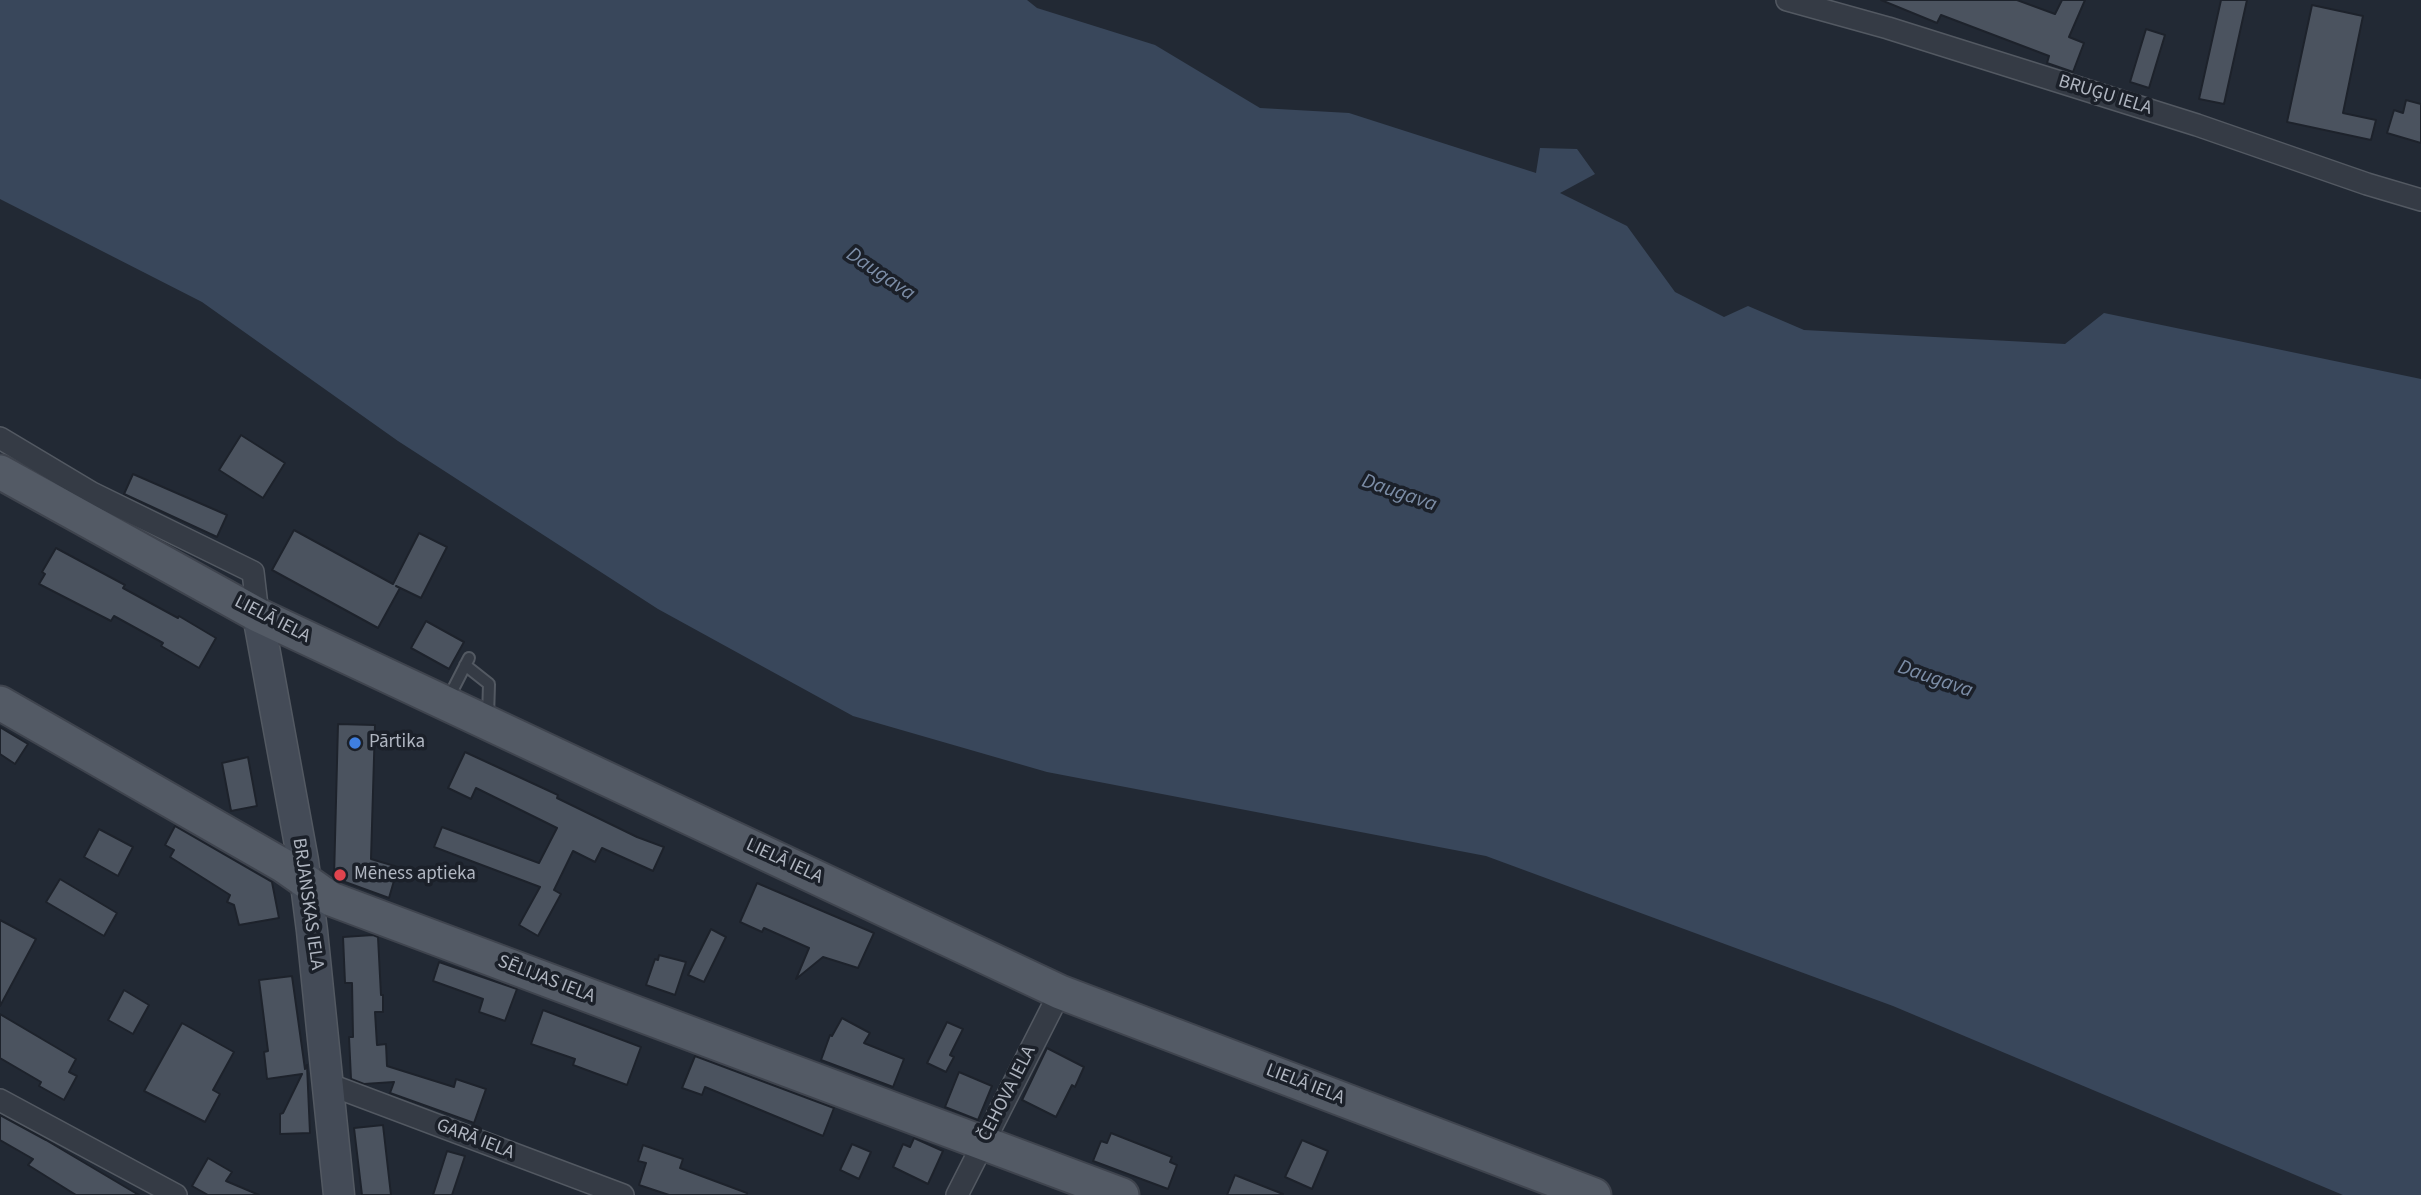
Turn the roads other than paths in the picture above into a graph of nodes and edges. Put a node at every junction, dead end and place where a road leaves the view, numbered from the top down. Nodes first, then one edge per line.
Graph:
1 (1787, 0) edge
2 (2421, 200) edge
3 (0, 438) edge
4 (0, 472) edge
5 (258, 615) junction
6 (0, 703) edge
7 (446, 703) junction
8 (488, 723) junction
9 (305, 881) junction
10 (1060, 992) junction
11 (328, 1084) junction
12 (0, 1100) edge
13 (983, 1144) junction
14 (176, 1195) edge
15 (338, 1195) edge
16 (622, 1195) edge
17 (957, 1195) edge
18 (1122, 1195) edge
19 (1594, 1195) edge

1 - 2 street, BRUĢU IELA
3 - 5 street
4 - 5 main road, LIELĀ IELA
5 - 7 main road, LIELĀ IELA
5 - 9 main road, BRJANSKAS IELA
6 - 9 main road, SĒLIJAS IELA
7 - 8 main road, LIELĀ IELA
7 - 8 lane
8 - 10 main road, LIELĀ IELA
9 - 11 main road, BRJANSKAS IELA
9 - 13 main road, SĒLIJAS IELA
10 - 13 street, ČEHOVA IELA
10 - 19 main road, LIELĀ IELA
11 - 15 main road, BRJANSKAS IELA
11 - 16 street, GARĀ IELA
12 - 14 street
13 - 17 street, ČEHOVA IELA
13 - 18 main road, SĒLIJAS IELA

